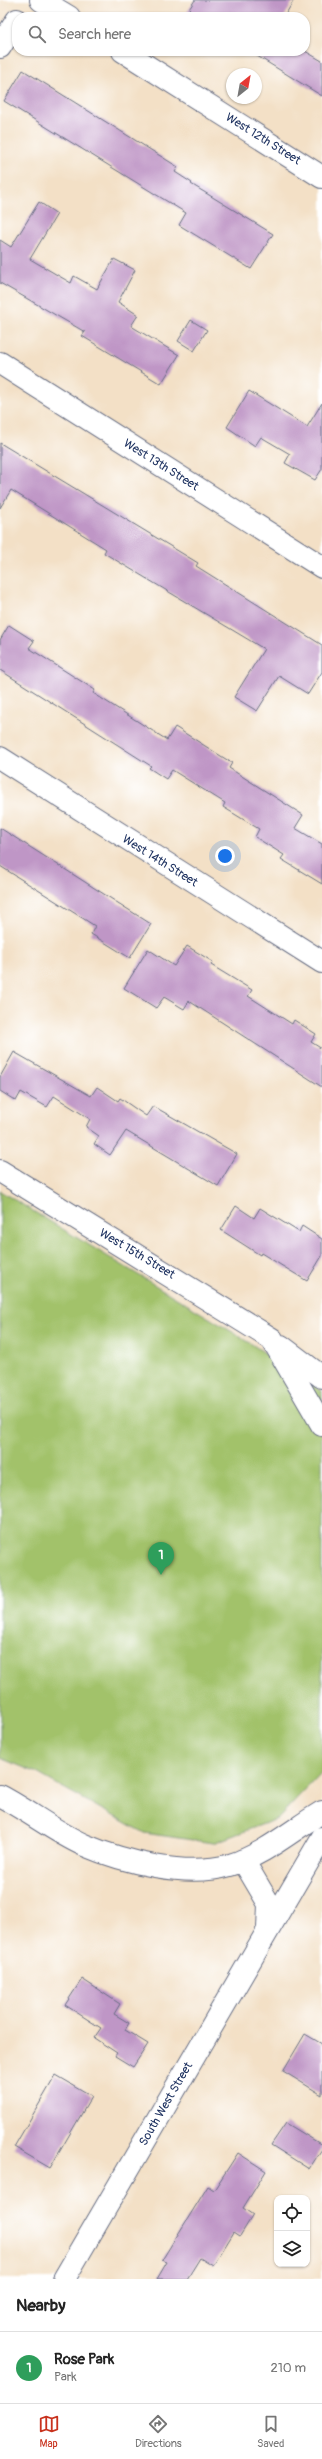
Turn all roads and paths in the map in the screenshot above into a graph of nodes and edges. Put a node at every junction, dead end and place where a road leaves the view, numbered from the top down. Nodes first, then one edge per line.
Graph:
1 (29, 0) edge
2 (42, 0) edge
3 (22, 12) edge
4 (61, 12) edge
5 (12, 28) edge
6 (0, 48) edge
7 (131, 56) edge
8 (322, 177) edge
9 (0, 363) edge
10 (319, 559) edge
11 (0, 758) edge
12 (322, 962) edge
13 (0, 1170) edge
14 (272, 1339) junction
15 (322, 1377) edge
16 (322, 1425) edge
17 (0, 1796) edge
18 (322, 1812) edge
19 (322, 1838) edge
20 (243, 1860) junction
21 (269, 1922) junction
22 (64, 2279) edge

1 - 3 street
2 - 4 street
5 - 6 street
7 - 8 street, West 12th Street
9 - 10 street, West 13th Street
11 - 12 street, West 14th Street
13 - 14 street, West 15th Street
14 - 15 street, West 15th Street
14 - 16 street, West 15th Street
17 - 20 street
18 - 20 street
19 - 21 street, South West Street
20 - 21 street
21 - 22 street, South West Street

